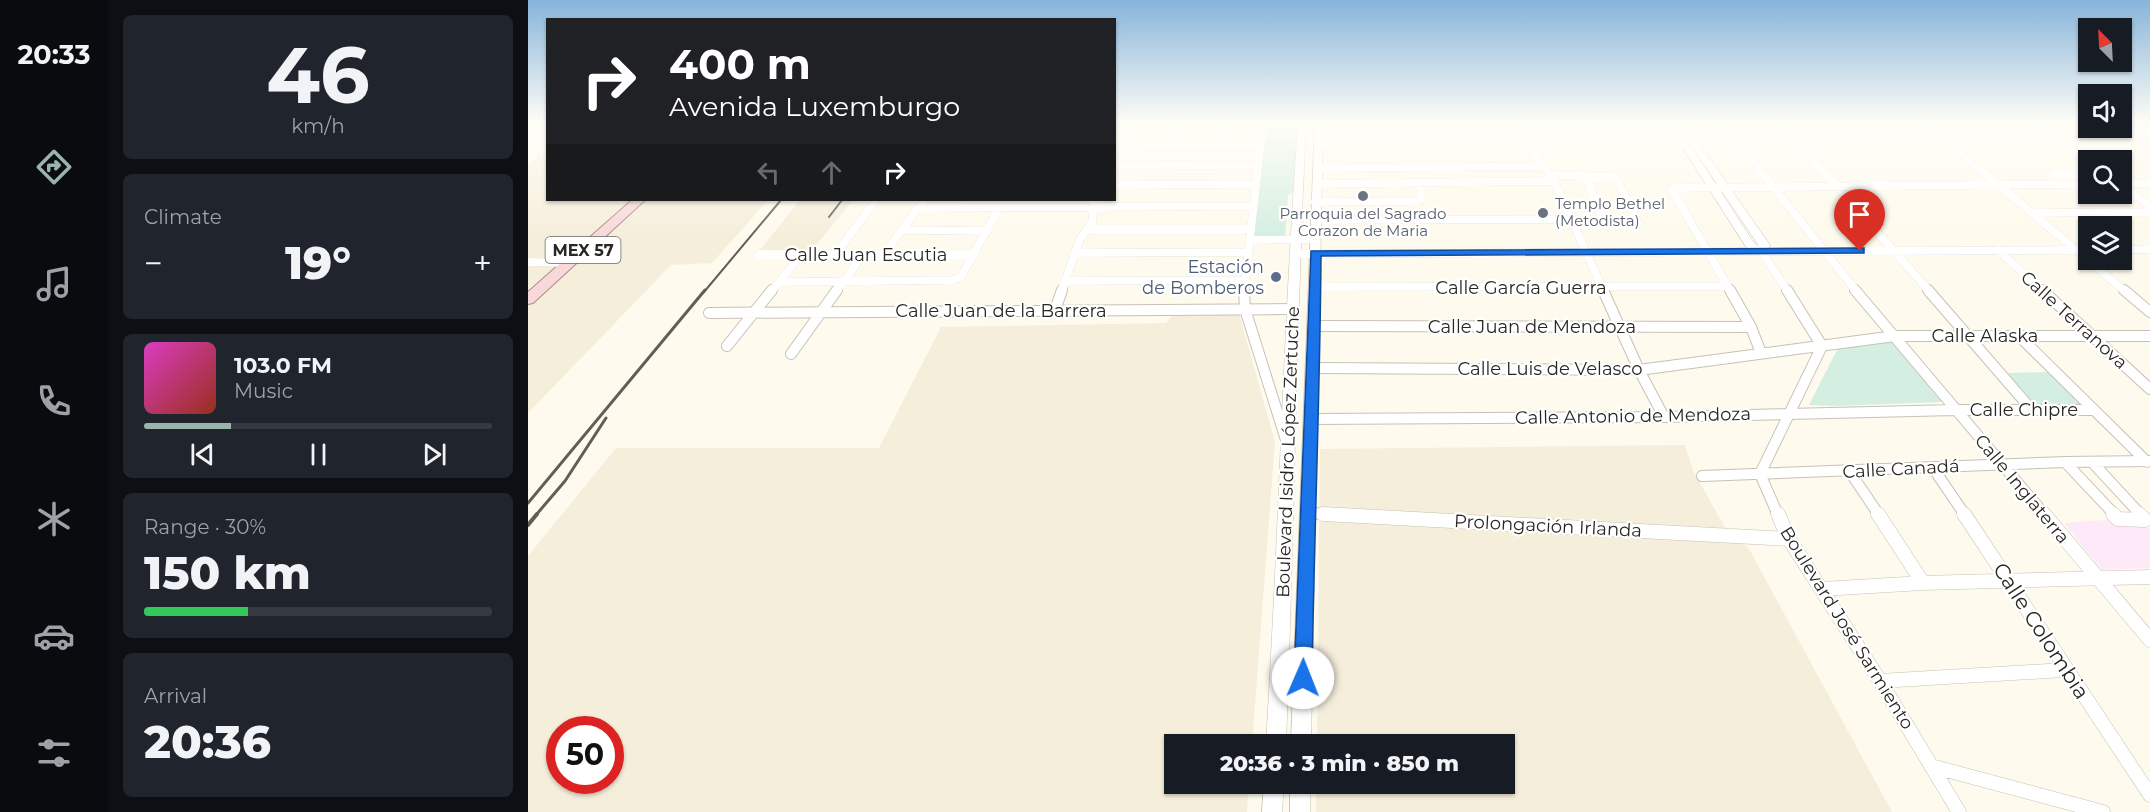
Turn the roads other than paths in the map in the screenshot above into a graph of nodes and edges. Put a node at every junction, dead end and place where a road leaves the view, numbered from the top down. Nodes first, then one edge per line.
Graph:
1 (1257, 161) edge
2 (1300, 161) edge
3 (1319, 161) edge
4 (1539, 161) edge
5 (1699, 161) edge
6 (1705, 161) edge
7 (1751, 161) edge
8 (1815, 161) edge
9 (1968, 161) edge
10 (1257, 165) junction
11 (1116, 166) edge
12 (1542, 166) junction
13 (1479, 167) junction
14 (1319, 168) junction
15 (2074, 172) junction
16 (2078, 173) edge
17 (2053, 174) dead end
18 (1585, 175) junction
19 (2078, 175) edge
20 (1552, 178) junction
21 (1484, 182) junction
22 (1419, 183) junction
23 (2078, 183) edge
24 (2150, 183) edge
25 (1255, 184) junction
26 (1317, 184) junction
27 (2132, 184) edge
28 (1116, 185) edge
29 (1996, 185) junction
30 (1770, 186) junction
31 (1838, 186) junction
32 (1712, 187) junction
33 (1724, 187) junction
34 (2132, 192) edge
35 (628, 201) edge
36 (638, 201) edge
37 (875, 201) edge
38 (923, 201) edge
39 (1316, 202) junction
40 (1094, 203) edge
41 (1253, 206) junction
42 (2150, 206) edge
43 (918, 208) junction
44 (999, 208) junction
45 (2150, 212) edge
46 (2032, 213) junction
47 (1316, 220) junction
48 (1571, 222) junction
49 (1605, 225) junction
50 (1087, 229) junction
51 (1250, 229) junction
52 (902, 230) junction
53 (988, 231) junction
54 (1249, 240) junction
55 (1315, 246) junction
56 (1295, 247) junction
57 (2150, 249) edge
58 (1998, 250) junction
59 (2075, 250) junction
60 (2132, 250) edge
61 (1587, 251) junction
62 (1709, 251) junction
63 (1822, 251) junction
64 (1892, 251) junction
65 (1247, 252) junction
66 (1762, 252) junction
67 (1074, 254) junction
68 (758, 255) dead end
69 (801, 255) junction
70 (835, 255) junction
71 (863, 255) junction
72 (884, 255) junction
73 (975, 255) junction
74 (528, 262) edge
75 (562, 263) junction
76 (1244, 280) junction
77 (844, 281) junction
78 (1064, 281) junction
79 (780, 282) junction
80 (1727, 286) junction
81 (1314, 287) junction
82 (1603, 288) junction
83 (529, 296) edge
84 (1245, 309) junction
85 (1293, 309) junction
86 (1055, 310) junction
87 (755, 311) junction
88 (822, 312) junction
89 (2150, 312) edge
90 (709, 313) dead end
91 (1313, 326) junction
92 (1620, 327) junction
93 (1751, 327) junction
94 (1894, 336) junction
95 (1966, 336) junction
96 (2019, 336) junction
97 (2091, 336) junction
98 (2150, 336) edge
99 (727, 346) dead end
100 (1821, 346) junction
101 (1761, 353) junction
102 (791, 354) dead end
103 (1314, 368) junction
104 (1639, 370) junction
105 (2150, 389) edge
106 (1955, 410) junction
107 (2032, 410) junction
108 (2094, 410) junction
109 (1786, 415) junction
110 (1664, 417) junction
111 (1311, 419) junction
112 (1288, 448) junction
113 (2065, 462) junction
114 (2092, 462) junction
115 (2149, 462) edge
116 (2002, 465) junction
117 (1933, 468) junction
118 (1850, 472) junction
119 (1760, 474) junction
120 (1702, 476) dead end
121 (1307, 513) junction
122 (1789, 539) junction
123 (2150, 577) edge
124 (2097, 578) junction
125 (2010, 581) junction
126 (1923, 583) junction
127 (1822, 589) junction
128 (2150, 640) edge
129 (2064, 670) junction
130 (1880, 681) junction
131 (1278, 700) junction
132 (1302, 702) junction
133 (1276, 734) edge
134 (1301, 734) edge
135 (1931, 766) junction
136 (1273, 794) edge
137 (1300, 794) edge
138 (2150, 795) edge
139 (1272, 812) edge
140 (1300, 812) edge
141 (1959, 812) edge
142 (2103, 812) edge

1 - 10 street
2 - 56 main road, Boulevard Isidro López Zertuche
3 - 14 main road, Boulevard Isidro López Zertuche
4 - 12 street
5 - 32 main road
6 - 33 main road
7 - 30 street, Calle Inglaterra
8 - 31 street
9 - 29 street
10 - 11 street
10 - 25 street
12 - 13 street
12 - 20 street
13 - 14 street
13 - 21 street
14 - 26 main road, Boulevard Isidro López Zertuche
15 - 16 street
15 - 17 street
15 - 19 street
18 - 20 street
18 - 49 street
18 - 49 street
20 - 21 street
20 - 48 street
21 - 22 street
22 - 26 street
22 - 39 street
23 - 29 street
24 - 27 street
25 - 28 street
25 - 41 street
26 - 39 main road, Boulevard Isidro López Zertuche
29 - 31 street
29 - 46 street
30 - 31 street
30 - 33 street
30 - 63 street, Calle Inglaterra
31 - 64 street
32 - 33 street
32 - 62 street
32 - 66 main road
33 - 66 main road
34 - 42 street
35 - 75 main road, MEX 57
36 - 75 main road, MEX 57
37 - 70 street
38 - 43 street
39 - 47 main road, Boulevard Isidro López Zertuche
40 - 41 street
40 - 44 street
40 - 50 street
41 - 51 street
43 - 44 street
43 - 52 street
44 - 53 street
45 - 46 street
46 - 59 street
47 - 48 street
47 - 55 main road, Boulevard Isidro López Zertuche
48 - 49 street
48 - 61 street
50 - 51 street
50 - 67 street
51 - 54 street
52 - 53 street
52 - 72 street
53 - 73 street
54 - 56 street
54 - 65 street
55 - 56 street
55 - 56 street
55 - 61 street
55 - 81 main road, Boulevard Isidro López Zertuche
56 - 85 main road, Boulevard Isidro López Zertuche
57 - 60 street
58 - 59 street
58 - 64 street
58 - 97 street, Calle Terranova
59 - 89 street
61 - 62 street
61 - 82 street
62 - 66 street
62 - 80 street
63 - 64 street
63 - 66 street
63 - 94 street, Calle Inglaterra
64 - 95 street
65 - 67 street
65 - 76 street
66 - 100 street
67 - 78 street
68 - 69 street, Calle Juan Escutia
69 - 70 street, Calle Juan Escutia
69 - 79 street
70 - 71 street, Calle Juan Escutia
71 - 72 street, Calle Juan Escutia
71 - 77 street
72 - 73 street, Calle Juan Escutia
73 - 77 street
74 - 75 street
75 - 83 main road, MEX 57
76 - 78 street
76 - 84 street
77 - 79 street
77 - 88 street
78 - 86 street
79 - 87 street
80 - 82 street, Calle García Guerra
80 - 93 street
81 - 82 street, Calle García Guerra
81 - 91 main road, Boulevard Isidro López Zertuche
82 - 92 street
84 - 85 street, Calle Juan de la Barrera
84 - 86 street, Calle Juan de la Barrera
84 - 112 street
85 - 112 main road, Boulevard Isidro López Zertuche
86 - 88 street, Calle Juan de la Barrera
87 - 88 street, Calle Juan de la Barrera
87 - 90 street, Calle Juan de la Barrera
87 - 99 street
88 - 102 street
91 - 92 street, Calle Juan de Mendoza
91 - 103 main road, Boulevard Isidro López Zertuche
92 - 93 street, Calle Juan de Mendoza
92 - 104 street
93 - 101 street
94 - 95 street, Calle Alaska
94 - 100 street, Calle Alaska
94 - 106 street, Calle Inglaterra
95 - 96 street, Calle Alaska
95 - 107 street
96 - 97 street, Calle Alaska
96 - 108 street
97 - 98 street, Calle Alaska
97 - 105 street, Calle Terranova
100 - 101 street, Calle Luis de Velasco
100 - 109 street
101 - 104 street, Calle Luis de Velasco
103 - 104 street, Calle Luis de Velasco
103 - 111 main road, Boulevard Isidro López Zertuche
104 - 110 street
106 - 107 street, Calle Chipre
106 - 109 street, Calle Antonio de Mendoza
106 - 116 street, Calle Inglaterra
107 - 108 street, Calle Chipre
108 - 115 street
109 - 110 street, Calle Antonio de Mendoza
109 - 119 street
110 - 111 street, Calle Antonio de Mendoza
111 - 121 main road, Boulevard Isidro López Zertuche
112 - 131 main road, Boulevard Isidro López Zertuche
113 - 114 street, Calle Canadá
113 - 114 street
113 - 116 street, Calle Canadá
114 - 115 street, Calle Canadá
116 - 117 street, Calle Canadá
116 - 124 street, Calle Inglaterra
117 - 118 street, Calle Canadá
117 - 125 street, Calle Colombia
118 - 119 street, Calle Canadá
118 - 126 street
119 - 120 street, Calle Canadá
119 - 122 street, Boulevard José Sarmiento
121 - 122 street, Prolongación Irlanda
121 - 132 main road, Boulevard Isidro López Zertuche
122 - 127 street, Boulevard José Sarmiento
123 - 124 street
124 - 125 street
124 - 128 street, Calle Inglaterra
125 - 126 street
125 - 129 street, Calle Colombia
126 - 127 street
127 - 130 street, Boulevard José Sarmiento
129 - 130 street
129 - 138 street, Calle Colombia
130 - 135 street, Boulevard José Sarmiento
131 - 132 main road
131 - 133 main road, Boulevard Isidro López Zertuche
132 - 134 main road, Boulevard Isidro López Zertuche
135 - 141 street, Boulevard José Sarmiento
135 - 142 street
136 - 139 main road
137 - 140 main road

